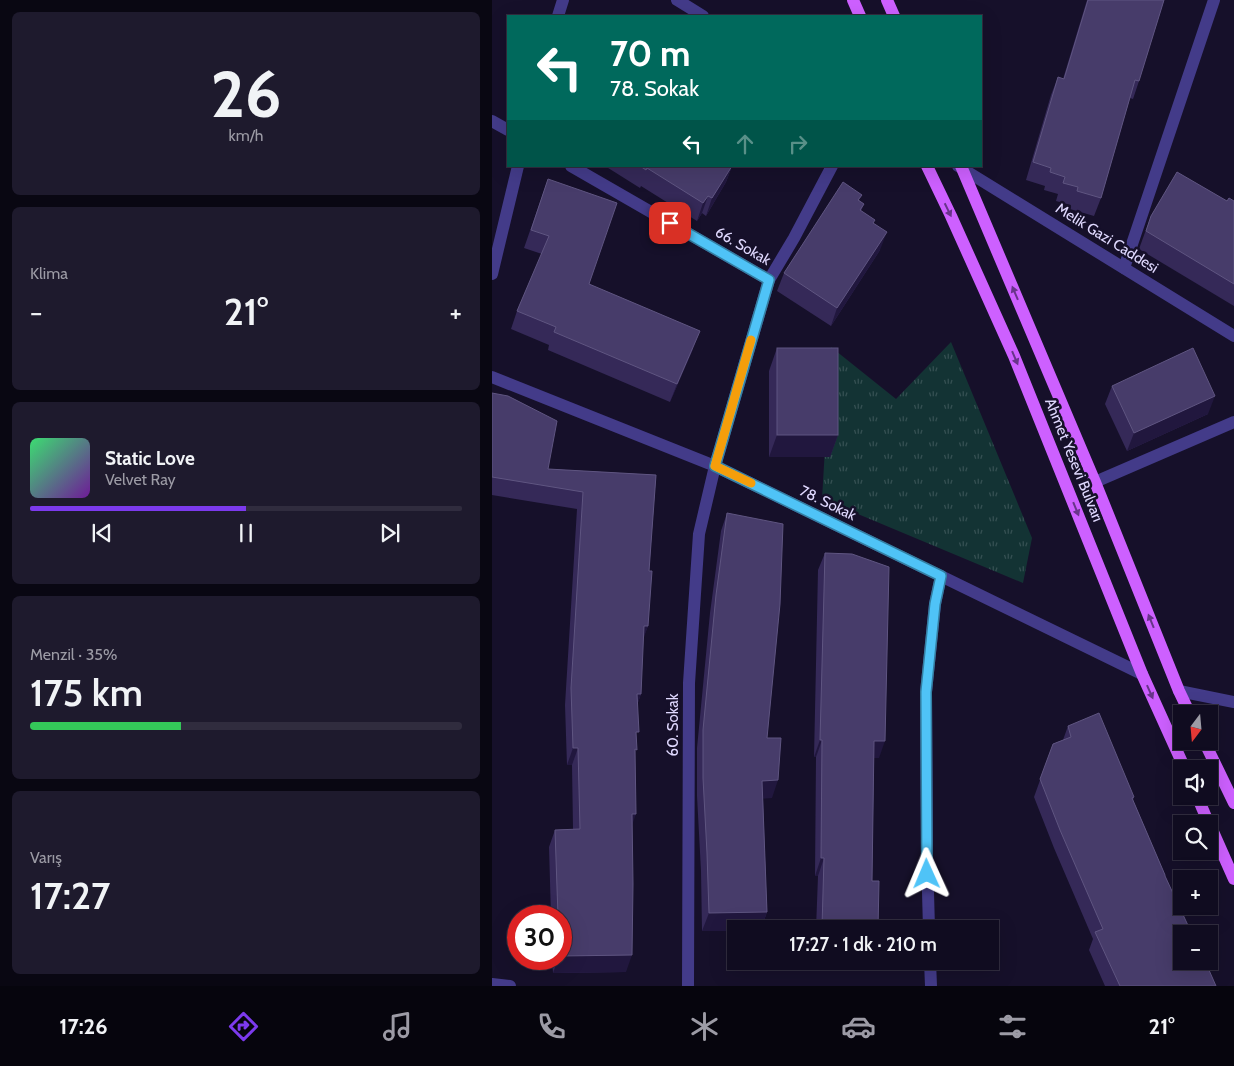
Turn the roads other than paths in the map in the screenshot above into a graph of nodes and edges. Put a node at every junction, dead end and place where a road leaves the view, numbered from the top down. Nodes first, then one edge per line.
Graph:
1 (563, 0) edge
2 (677, 0) edge
3 (853, 0) edge
4 (887, 0) edge
5 (1214, 0) edge
6 (558, 15) edge
7 (701, 15) edge
8 (860, 15) edge
9 (894, 15) edge
10 (492, 121) edge
11 (507, 129) edge
12 (518, 167) edge
13 (573, 167) edge
14 (831, 167) edge
15 (926, 167) edge
16 (961, 167) edge
17 (1124, 268) junction
18 (492, 274) edge
19 (769, 280) junction
20 (1234, 336) edge
21 (492, 377) edge
22 (1234, 422) edge
23 (715, 466) junction
24 (1095, 482) junction
25 (941, 576) junction
26 (1142, 674) junction
27 (1180, 691) junction
28 (1234, 702) edge
29 (1186, 705) edge
30 (1208, 750) edge
31 (1180, 760) edge
32 (1234, 804) edge
33 (1218, 844) edge
34 (1234, 879) edge
35 (929, 920) edge
36 (930, 970) edge
37 (492, 984) edge
38 (510, 986) edge
39 (688, 986) edge
40 (931, 986) edge

1 - 6 street
2 - 7 street
3 - 8 main road
4 - 9 main road
5 - 17 street
10 - 11 street
12 - 18 street
13 - 19 street, 66. Sokak
14 - 19 street, 60. Sokak
15 -> 26 main road, Ahmet Yesevi Bulvarı
16 - 17 street, Melik Gazi Caddesi
24 -> 16 main road, Ahmet Yesevi Bulvarı
17 - 20 street, Melik Gazi Caddesi
19 - 23 street, 60. Sokak
21 - 23 street, 78. Sokak
22 - 24 street
23 - 25 street, 78. Sokak
23 - 39 street, 60. Sokak
27 -> 24 main road, Ahmet Yesevi Bulvarı
25 - 26 street, 78. Sokak
25 - 35 street
26 -> 31 main road, Ahmet Yesevi Bulvarı
27 - 28 street
27 - 29 main road, Ahmet Yesevi Bulvarı
30 - 32 main road
33 - 34 main road
36 - 40 street
37 - 38 street

